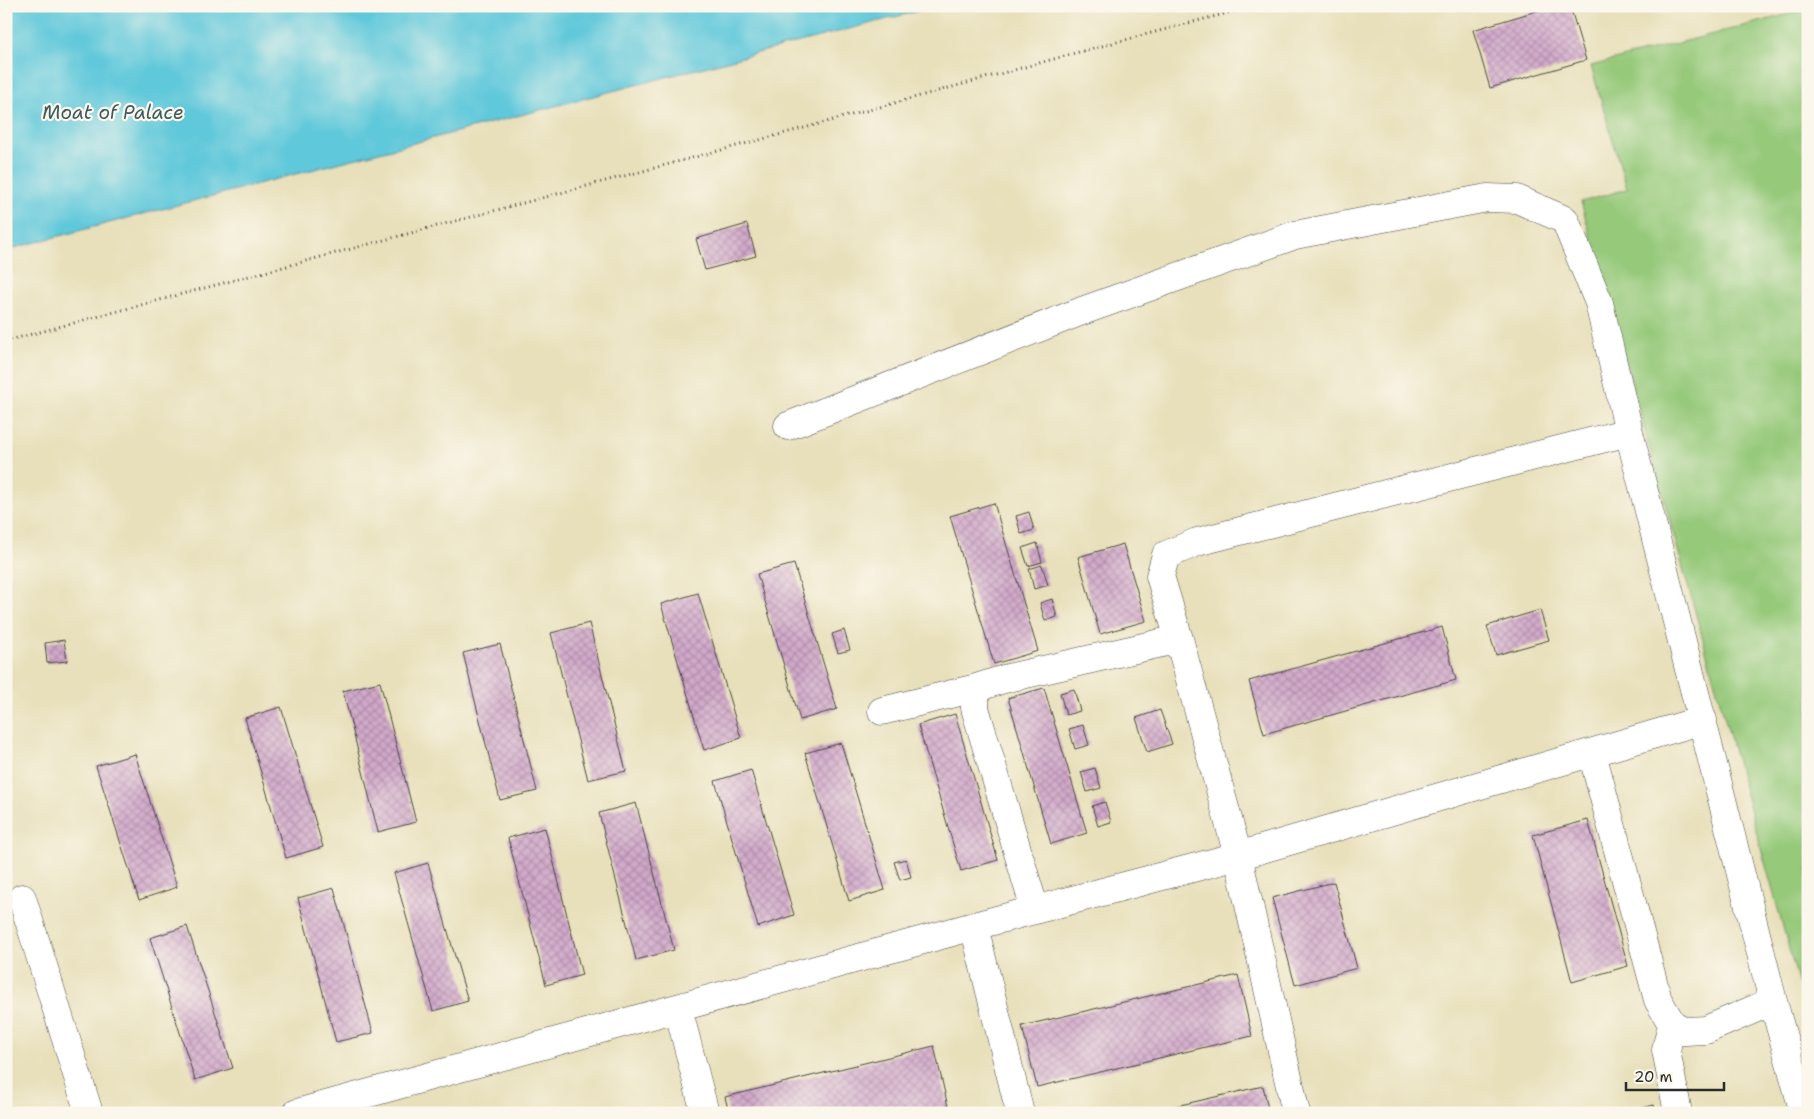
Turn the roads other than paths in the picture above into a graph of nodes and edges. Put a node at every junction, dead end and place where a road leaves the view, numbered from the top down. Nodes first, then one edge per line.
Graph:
1 (788, 426) dead end
2 (1629, 432) junction
3 (1179, 639) junction
4 (976, 688) junction
5 (882, 711) dead end
6 (1703, 720) junction
7 (1592, 753) junction
8 (1238, 856) junction
9 (22, 898) dead end
10 (1035, 910) junction
11 (974, 926) junction
12 (1773, 1001) junction
13 (678, 1008) junction
14 (1672, 1024) junction
15 (89, 1113) edge
16 (297, 1113) edge
17 (705, 1113) edge
18 (1020, 1113) edge
19 (1296, 1113) edge
20 (1678, 1113) edge
21 (1804, 1113) edge

1 - 2 street
2 - 3 street
2 - 6 street
3 - 4 street
3 - 8 street
4 - 5 street
4 - 10 street
6 - 7 street
6 - 12 street
7 - 8 street
7 - 14 street
8 - 10 street
8 - 19 street
9 - 15 street
10 - 11 street
11 - 13 street
11 - 18 street
12 - 14 street
12 - 21 street
13 - 16 street
13 - 17 street
14 - 20 street

